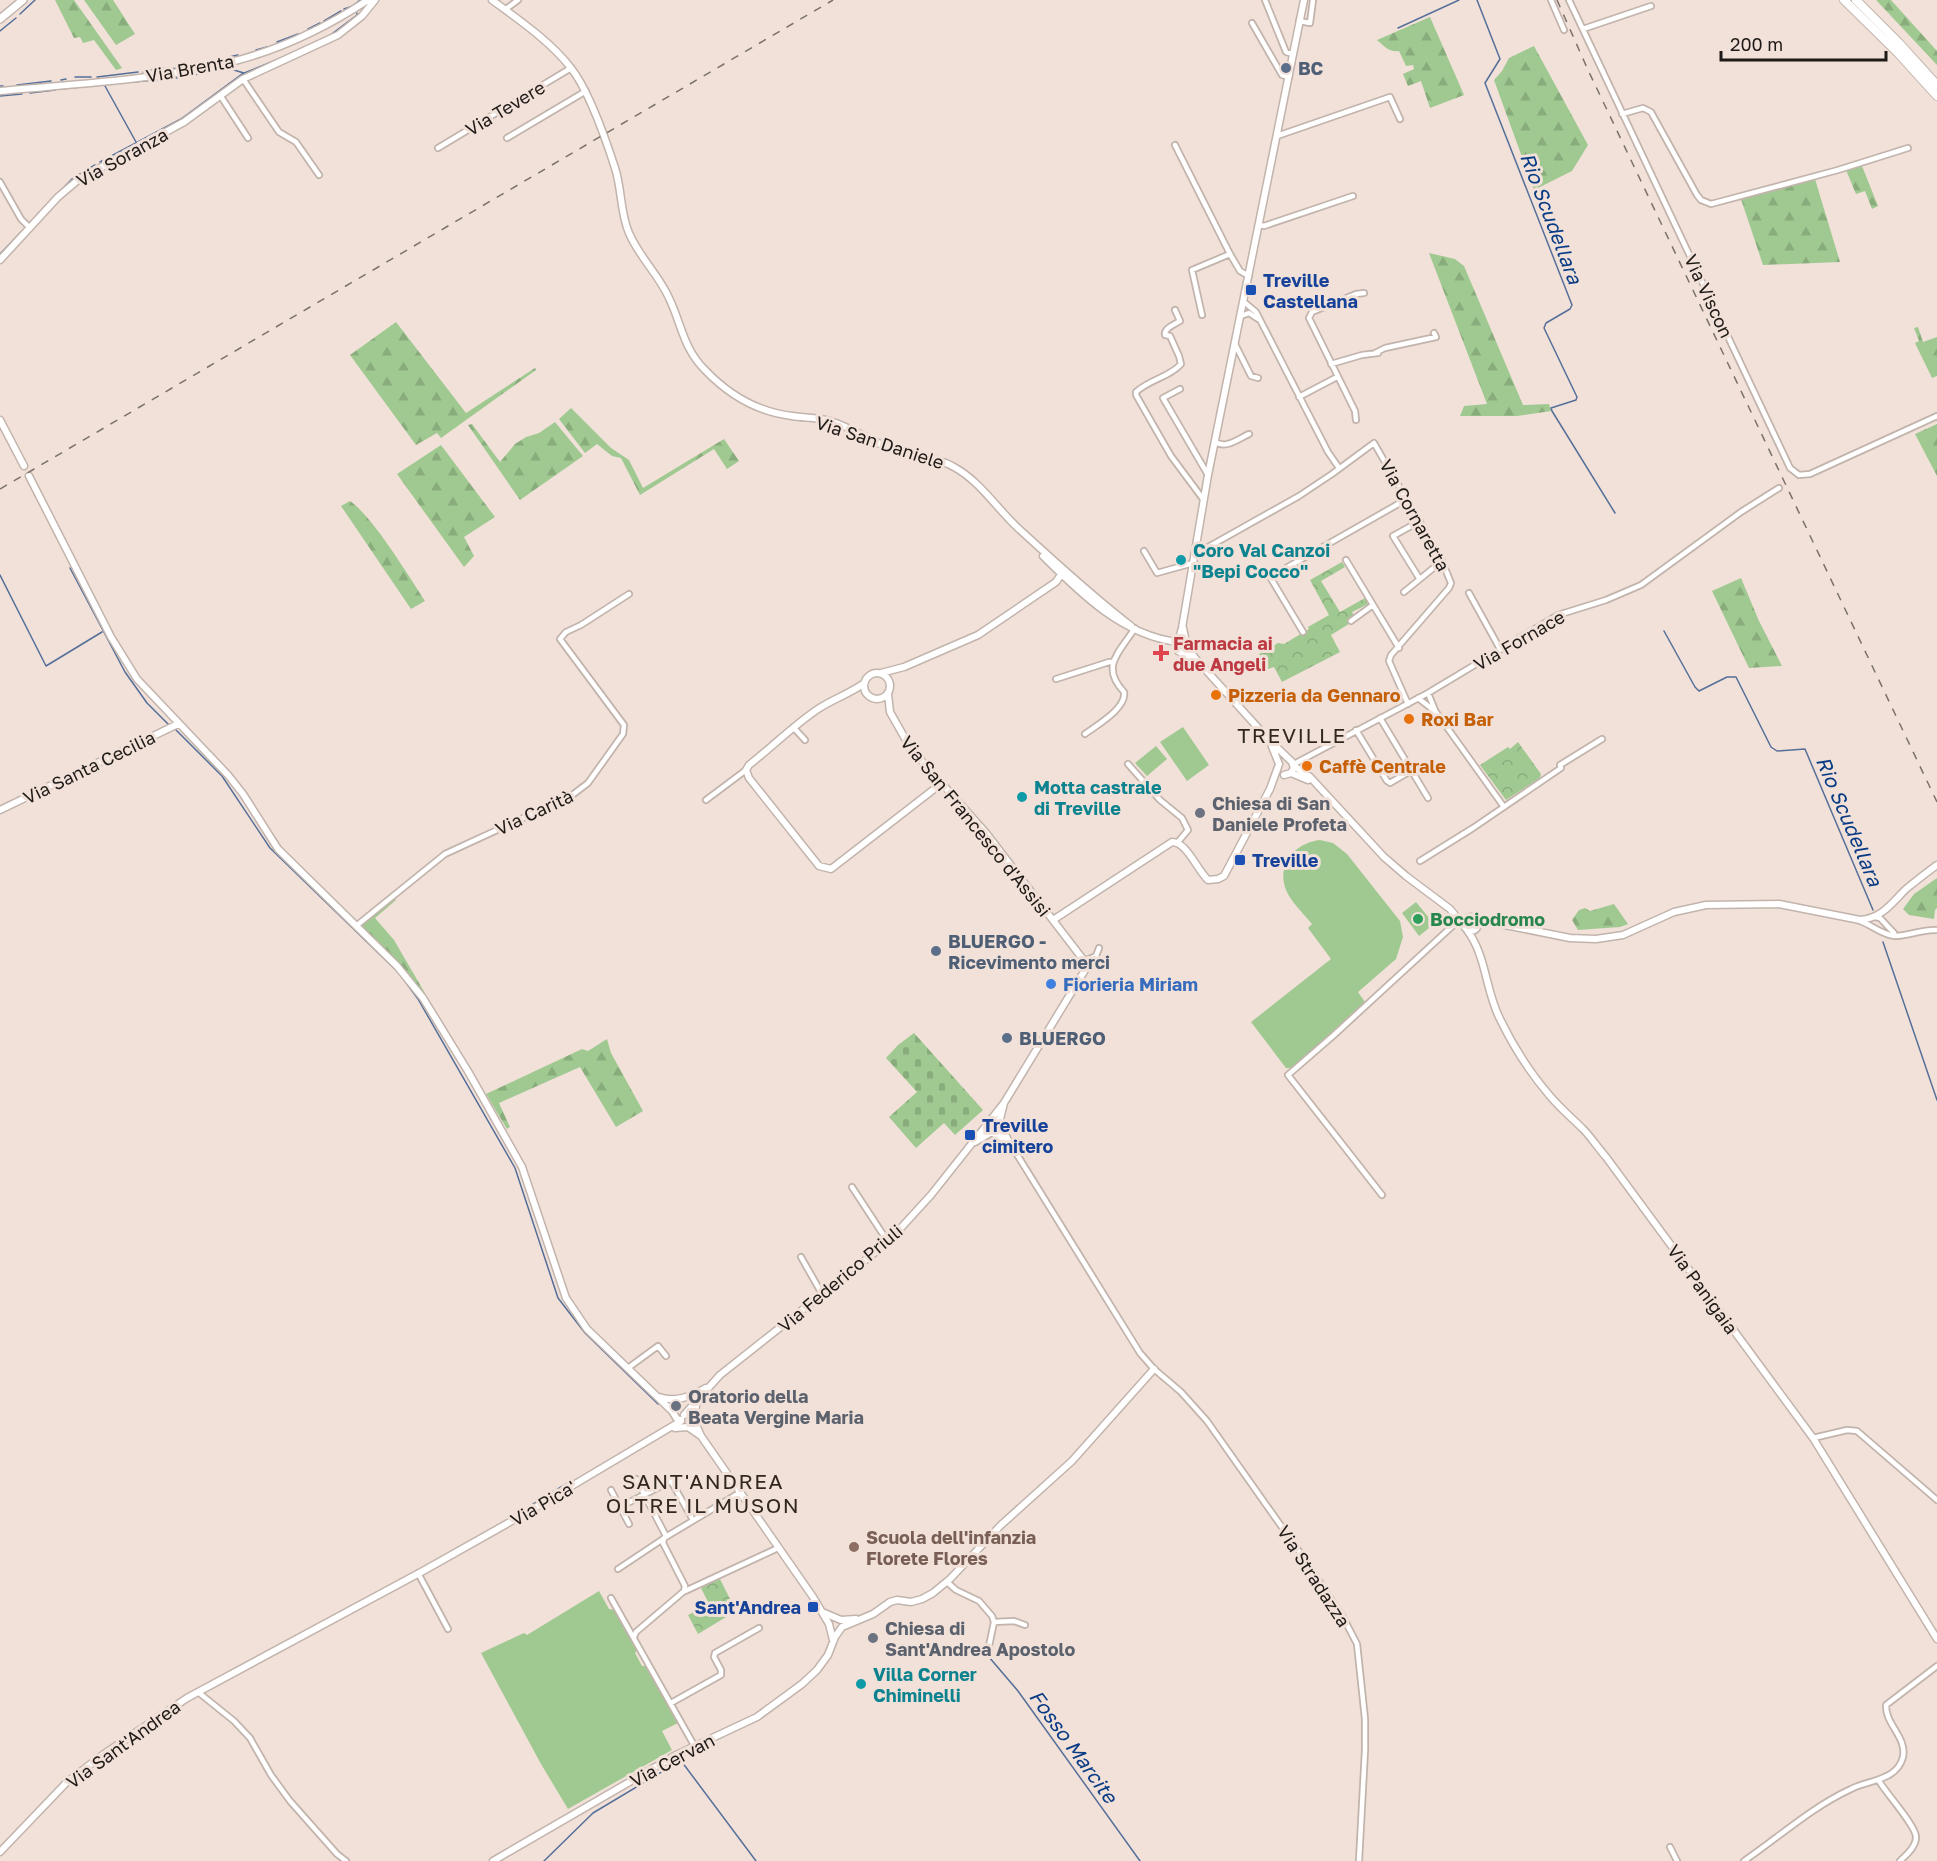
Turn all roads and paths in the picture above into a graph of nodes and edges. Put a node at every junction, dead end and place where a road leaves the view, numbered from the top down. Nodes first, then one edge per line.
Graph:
1 (23, 0) edge
2 (368, 0) edge
3 (375, 0) edge
4 (492, 0) edge
5 (518, 0) edge
6 (1265, 0) edge
7 (1304, 0) edge
8 (1313, 0) edge
9 (1551, 0) edge
10 (1569, 0) edge
11 (1844, 0) edge
12 (1856, 0) edge
13 (1651, 6) dead end
14 (506, 9) junction
15 (0, 19) edge
16 (1299, 21) junction
17 (1252, 23) dead end
18 (1583, 29) junction
19 (1564, 30) dead end
20 (1293, 54) junction
21 (571, 68) junction
22 (1289, 77) junction
23 (243, 79) junction
24 (1937, 85) edge
25 (0, 91) edge
26 (586, 91) junction
27 (220, 95) junction
28 (1937, 96) edge
29 (1623, 114) junction
30 (1400, 119) dead end
31 (1277, 136) junction
32 (248, 138) dead end
33 (507, 138) dead end
34 (1175, 145) dead end
35 (438, 148) dead end
36 (1908, 148) dead end
37 (320, 175) dead end
38 (0, 182) edge
39 (1353, 196) dead end
40 (1259, 225) junction
41 (30, 228) junction
42 (1230, 254) junction
43 (0, 260) edge
44 (1249, 276) junction
45 (1364, 293) dead end
46 (1244, 302) junction
47 (1175, 310) dead end
48 (1202, 315) dead end
49 (1241, 316) junction
50 (1258, 319) junction
51 (1434, 333) dead end
52 (1235, 344) junction
53 (1331, 364) junction
54 (1337, 377) junction
55 (1258, 378) dead end
56 (1180, 389) dead end
57 (1299, 397) junction
58 (1937, 416) edge
59 (0, 420) edge
60 (1356, 420) dead end
61 (1249, 434) dead end
62 (1215, 442) junction
63 (24, 466) dead end
64 (1339, 468) junction
65 (1208, 475) junction
66 (29, 476) dead end
67 (1779, 488) dead end
68 (1203, 499) junction
69 (1407, 499) junction
70 (1420, 521) junction
71 (1018, 528) junction
72 (1144, 551) dead end
73 (1194, 555) junction
74 (1051, 558) junction
75 (1346, 560) dead end
76 (1442, 561) junction
77 (1193, 563) junction
78 (1053, 566) junction
79 (1061, 573) junction
80 (1419, 578) junction
81 (1055, 580) junction
82 (1072, 583) junction
83 (1081, 584) junction
84 (1404, 592) dead end
85 (1469, 593) dead end
86 (629, 594) dead end
87 (1373, 605) junction
88 (1351, 621) dead end
89 (1133, 627) junction
90 (1303, 632) dead end
91 (1181, 646) junction
92 (1399, 648) junction
93 (1500, 649) junction
94 (1113, 662) junction
95 (904, 667) junction
96 (880, 673) junction
97 (1056, 679) dead end
98 (890, 683) junction
99 (863, 684) junction
100 (1428, 693) junction
101 (866, 694) junction
102 (888, 694) junction
103 (846, 695) junction
104 (1418, 698) junction
105 (874, 699) junction
106 (1408, 704) junction
107 (890, 712) junction
108 (1436, 712) junction
109 (1380, 718) junction
110 (178, 724) junction
111 (794, 728) junction
112 (1356, 730) junction
113 (1085, 734) dead end
114 (805, 740) dead end
115 (1269, 740) junction
116 (1602, 740) dead end
117 (1128, 764) dead end
118 (1279, 765) junction
119 (1292, 766) junction
120 (746, 770) junction
121 (1407, 773) dead end
122 (1284, 775) junction
123 (942, 783) junction
124 (1270, 789) junction
125 (1428, 798) dead end
126 (706, 800) dead end
127 (1504, 807) junction
128 (0, 810) edge
129 (1178, 842) junction
130 (1420, 861) dead end
131 (1937, 866) edge
132 (1450, 909) junction
133 (1887, 910) junction
134 (1875, 917) junction
135 (1473, 918) junction
136 (1460, 919) junction
137 (1053, 920) junction
138 (1860, 921) junction
139 (1492, 922) junction
140 (1884, 922) junction
141 (356, 926) junction
142 (1466, 928) junction
143 (1476, 928) junction
144 (1878, 928) junction
145 (1937, 930) edge
146 (1902, 935) junction
147 (1475, 941) junction
148 (1099, 948) dead end
149 (1085, 964) junction
150 (1004, 1103) junction
151 (989, 1122) junction
152 (1000, 1124) junction
153 (992, 1132) junction
154 (1008, 1140) junction
155 (972, 1145) junction
156 (852, 1187) dead end
157 (1382, 1195) dead end
158 (888, 1242) junction
159 (801, 1257) dead end
160 (822, 1294) junction
161 (666, 1356) dead end
162 (628, 1368) junction
163 (1154, 1369) junction
164 (713, 1383) junction
165 (656, 1396) junction
166 (697, 1401) junction
167 (693, 1419) junction
168 (684, 1421) junction
169 (701, 1436) junction
170 (1813, 1438) junction
171 (636, 1479) dead end
172 (610, 1490) dead end
173 (741, 1492) junction
174 (644, 1494) junction
175 (1937, 1500) edge
176 (620, 1507) junction
177 (693, 1520) junction
178 (629, 1524) dead end
179 (664, 1539) junction
180 (778, 1548) junction
181 (618, 1569) dead end
182 (418, 1573) junction
183 (947, 1582) junction
184 (683, 1592) junction
185 (611, 1598) dead end
186 (822, 1611) junction
187 (838, 1619) junction
188 (858, 1620) junction
189 (994, 1622) junction
190 (1025, 1624) dead end
191 (830, 1627) junction
192 (759, 1628) dead end
193 (448, 1629) dead end
194 (841, 1629) junction
195 (634, 1637) junction
196 (1937, 1639) edge
197 (833, 1641) junction
198 (989, 1646) dead end
199 (1937, 1666) edge
200 (198, 1692) junction
201 (672, 1703) junction
202 (695, 1747) junction
203 (1879, 1781) junction
204 (1670, 1847) dead end
205 (0, 1852) edge
206 (346, 1861) edge
207 (493, 1861) edge
208 (1359, 1861) edge
209 (1677, 1861) edge
210 (1744, 1861) edge
211 (1900, 1861) edge

1 - 15 main road
2 - 25 street, Via Brenta
3 - 23 street, Via Soranza
4 - 14 street
5 - 14 street
6 - 20 street
7 - 16 street
8 - 16 street
9 - 19 street
10 - 18 street, Via Viscon
11 - 28 highway
12 - 24 highway
13 - 18 street
14 - 21 street
16 - 20 street
17 - 22 street
18 - 29 street, Via Viscon
20 - 22 street
21 - 26 street
21 - 35 street, Via Tevere
22 - 31 street
23 - 27 street, Via Soranza
23 - 37 street
26 - 33 street, Via Tevere
26 - 71 street, Via San Daniele
27 - 32 street
27 - 41 street, Via Soranza
29 - 36 street
29 - 58 street, Via Viscon
30 - 31 street
31 - 40 street
34 - 42 street
38 - 41 street
39 - 40 street
40 - 44 street
41 - 43 street, Via Soranza
42 - 44 street
42 - 48 street
44 - 46 street
45 - 53 street
46 - 49 street
46 - 50 street
47 - 68 street
49 - 50 street
49 - 52 street
50 - 57 street
51 - 53 street
52 - 55 street
52 - 62 street
53 - 54 street
54 - 57 street
54 - 60 street
56 - 65 street
57 - 64 street
59 - 63 street
61 - 62 street
62 - 65 street
64 - 69 street, Via Cornaretta
64 - 73 street
65 - 68 street
66 - 110 street
67 - 93 street, Via Fornace
68 - 73 street
69 - 70 street, Via Cornaretta
69 - 90 street
70 - 76 street, Via Cornaretta
70 - 80 street
71 - 74 street, Via San Daniele
71 - 78 street, Via San Daniele
72 - 77 street
73 - 77 street
74 - 79 street
74 - 83 street, Via San Daniele
75 - 87 street
76 - 80 street
76 - 92 street, Via Cornaretta
77 - 91 street
78 - 79 street, Via San Daniele
78 - 81 street
79 - 81 street
79 - 82 street, Via San Daniele
79 - 83 street
80 - 84 street
81 - 82 street
81 - 95 street
82 - 89 street, Via San Daniele
83 - 89 street, Via San Daniele
85 - 93 street
86 - 141 street, Via Carità
87 - 88 street
87 - 92 street
89 - 91 street, Via San Daniele
89 - 94 street
91 - 115 street
92 - 106 street, Via Cornaretta
93 - 100 street, Via Fornace
94 - 97 street
94 - 113 street
95 - 96 street
95 - 98 street
96 - 98 street
96 - 99 street
98 - 102 street
99 - 101 street
99 - 103 street
100 - 104 street, Via Fornace
100 - 108 street
101 - 103 street
101 - 105 street
102 - 105 street
102 - 107 street, Via San Francesco d'Assisi
103 - 111 street
104 - 106 street, Via Fornace
104 - 108 street
105 - 107 street, Via San Francesco d'Assisi
106 - 109 street, Via Fornace
107 - 123 street, Via San Francesco d'Assisi
108 - 127 street
109 - 112 street, Via Fornace
109 - 125 street
110 - 128 street, Via Santa Cecilia
110 - 141 street
111 - 114 street
111 - 120 street
112 - 119 street, Via Fornace
112 - 121 street
115 - 118 street
115 - 119 street
116 - 127 street
117 - 129 street
118 - 119 street
118 - 122 street
118 - 124 street
119 - 122 street
119 - 132 street
120 - 123 street
120 - 126 street
122 - 124 street
123 - 137 street, Via San Francesco d'Assisi
124 - 129 street
127 - 130 street
129 - 137 street
131 - 133 street
132 - 135 street
132 - 136 street
133 - 134 street
133 - 140 street
134 - 138 street
134 - 140 street
134 - 144 street
135 - 139 street
135 - 142 street
135 - 143 street
136 - 142 street
136 - 157 street
137 - 149 street, Via San Francesco d'Assisi
138 - 139 street
138 - 144 street
139 - 143 street
140 - 146 street
141 - 162 street
142 - 143 street
142 - 147 street
143 - 147 street
144 - 146 street
145 - 146 street
147 - 170 street, Via Panigaia
148 - 149 street
149 - 150 street
150 - 151 street, Via Federico Priuli
150 - 152 street
151 - 152 street
151 - 153 street
151 - 155 street, Via Federico Priuli
152 - 153 street
152 - 154 street
153 - 154 street
153 - 155 street
154 - 163 street, Via Stradazza
155 - 158 street, Via Federico Priuli
156 - 158 street
158 - 160 street, Via Federico Priuli
159 - 160 street
160 - 164 street, Via Federico Priuli
161 - 162 street
162 - 165 street
163 - 183 street
163 - 208 street, Via Stradazza
164 - 165 street
164 - 166 street, Via Federico Priuli
165 - 168 street
166 - 167 street, Via Federico Priuli
166 - 168 street, Via Federico Priuli
167 - 168 street
167 - 168 street
167 - 169 street
168 - 169 street
168 - 182 street, Via Pica'
169 - 173 street
170 - 175 street
170 - 196 street, Via Panigaia
171 - 174 street
172 - 176 street
173 - 177 street
173 - 180 street
174 - 176 street
174 - 177 street
174 - 179 street
176 - 178 street
177 - 179 street
179 - 181 street
179 - 184 street
180 - 184 street
180 - 186 street
182 - 193 street
182 - 200 street, Via Pica'
183 - 188 street
183 - 189 street
184 - 195 street
185 - 195 street
186 - 187 street
186 - 191 street
187 - 188 street
187 - 191 street
187 - 194 street
188 - 194 street
189 - 190 street
189 - 198 street
191 - 194 street
191 - 197 street
192 - 201 street
194 - 197 street, Via Cervan
195 - 201 street
197 - 202 street, Via Cervan
199 - 203 street
200 - 205 street, Via Sant'Andrea
200 - 206 street
201 - 202 street
202 - 207 street, Via Cervan
203 - 210 street
203 - 211 street
204 - 209 street

